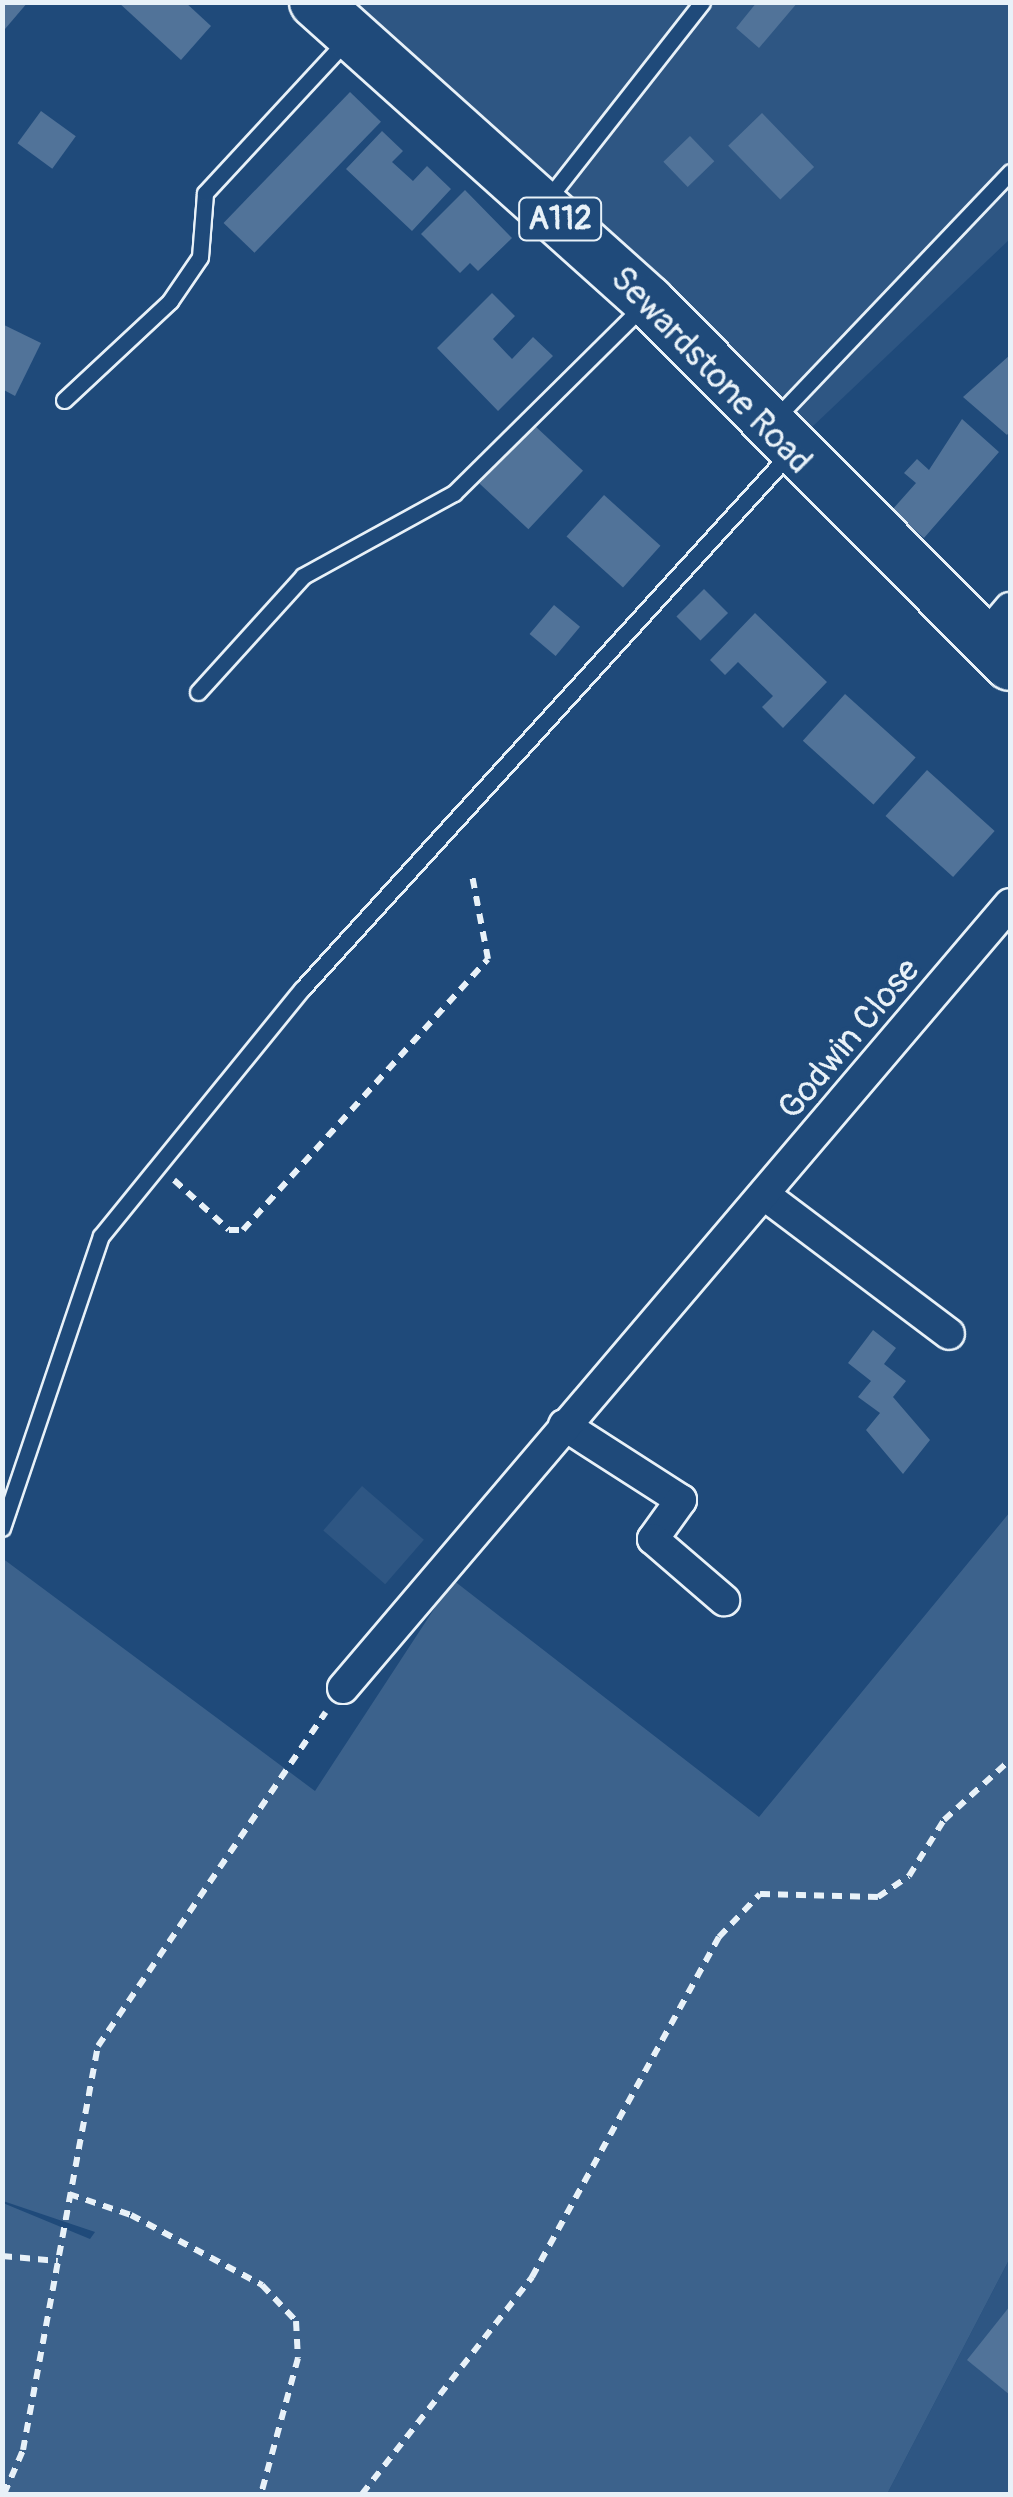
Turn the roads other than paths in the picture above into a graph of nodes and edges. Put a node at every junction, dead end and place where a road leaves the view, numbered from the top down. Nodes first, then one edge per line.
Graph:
1 (314, 2) edge
2 (702, 2) edge
3 (352, 34) junction
4 (1010, 172) edge
5 (544, 204) junction
6 (648, 300) junction
7 (64, 400) dead end
8 (779, 440) junction
9 (1001, 638) edge
10 (198, 692) dead end
11 (1010, 904) edge
12 (1000, 938) edge
13 (766, 1196) junction
14 (949, 1334) dead end
15 (564, 1425) junction
16 (2, 1528) edge
17 (724, 1600) dead end
18 (343, 1688) road end

1 - 3 main road, Sewardstone Road / A112
2 - 5 lane
3 - 5 main road, Sewardstone Road / A112
3 - 7 lane
4 - 8 lane
5 - 6 main road, Sewardstone Road / A112
6 - 8 main road, Sewardstone Road / A112
6 - 10 lane
8 - 9 main road, Sewardstone Road / A112
8 - 16 lane
11 - 12 street, Godwin Close
12 - 13 street, Godwin Close
13 - 14 street
13 - 15 street, Godwin Close
15 - 17 street
15 - 18 street, Godwin Close

